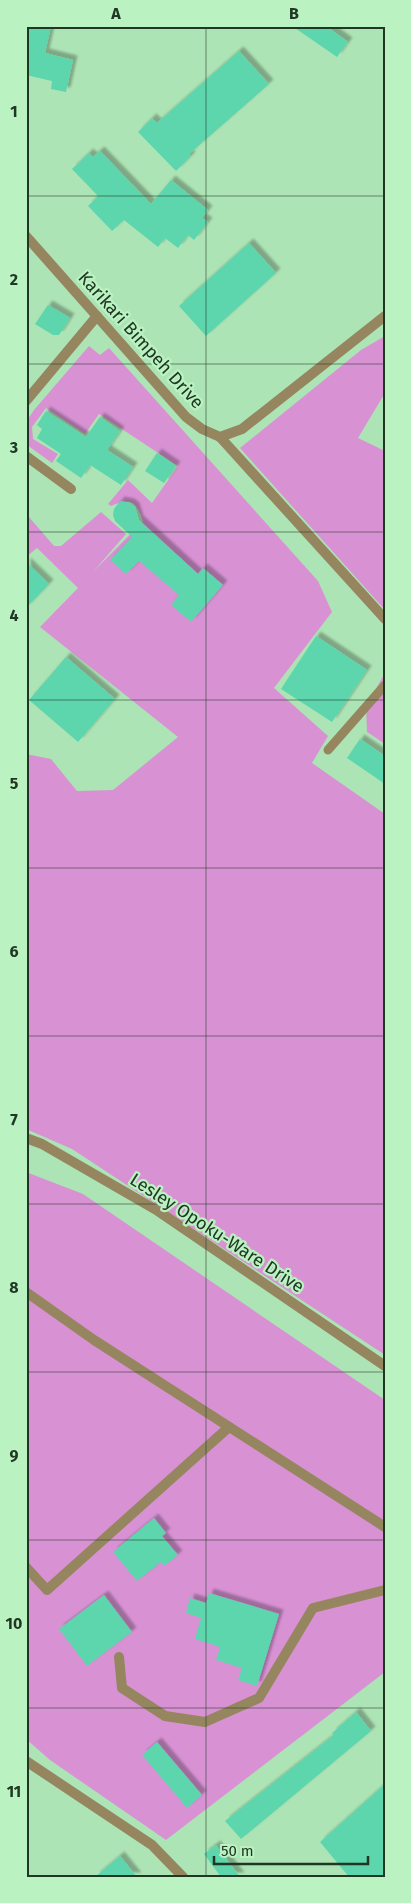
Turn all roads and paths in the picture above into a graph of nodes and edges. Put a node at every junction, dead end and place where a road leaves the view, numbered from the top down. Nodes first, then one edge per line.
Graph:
1 (26, 236) edge
2 (97, 316) junction
3 (385, 316) edge
4 (26, 401) edge
5 (220, 437) junction
6 (26, 456) edge
7 (71, 489) dead end
8 (385, 619) edge
9 (385, 685) edge
10 (328, 750) dead end
11 (26, 1138) edge
12 (26, 1292) edge
13 (385, 1366) edge
14 (229, 1427) junction
15 (385, 1527) edge
16 (26, 1567) edge
17 (385, 1590) edge
18 (119, 1657) dead end
19 (26, 1761) edge
20 (183, 1877) edge

1 - 2 street, Karikari Bimpeh Drive
2 - 4 street
2 - 5 street, Karikari Bimpeh Drive
3 - 5 street
5 - 8 street
6 - 7 street
9 - 10 lane
11 - 13 street, Lesley Opoku-Ware Drive
12 - 14 street
14 - 15 street
14 - 16 street
17 - 18 street
19 - 20 street

